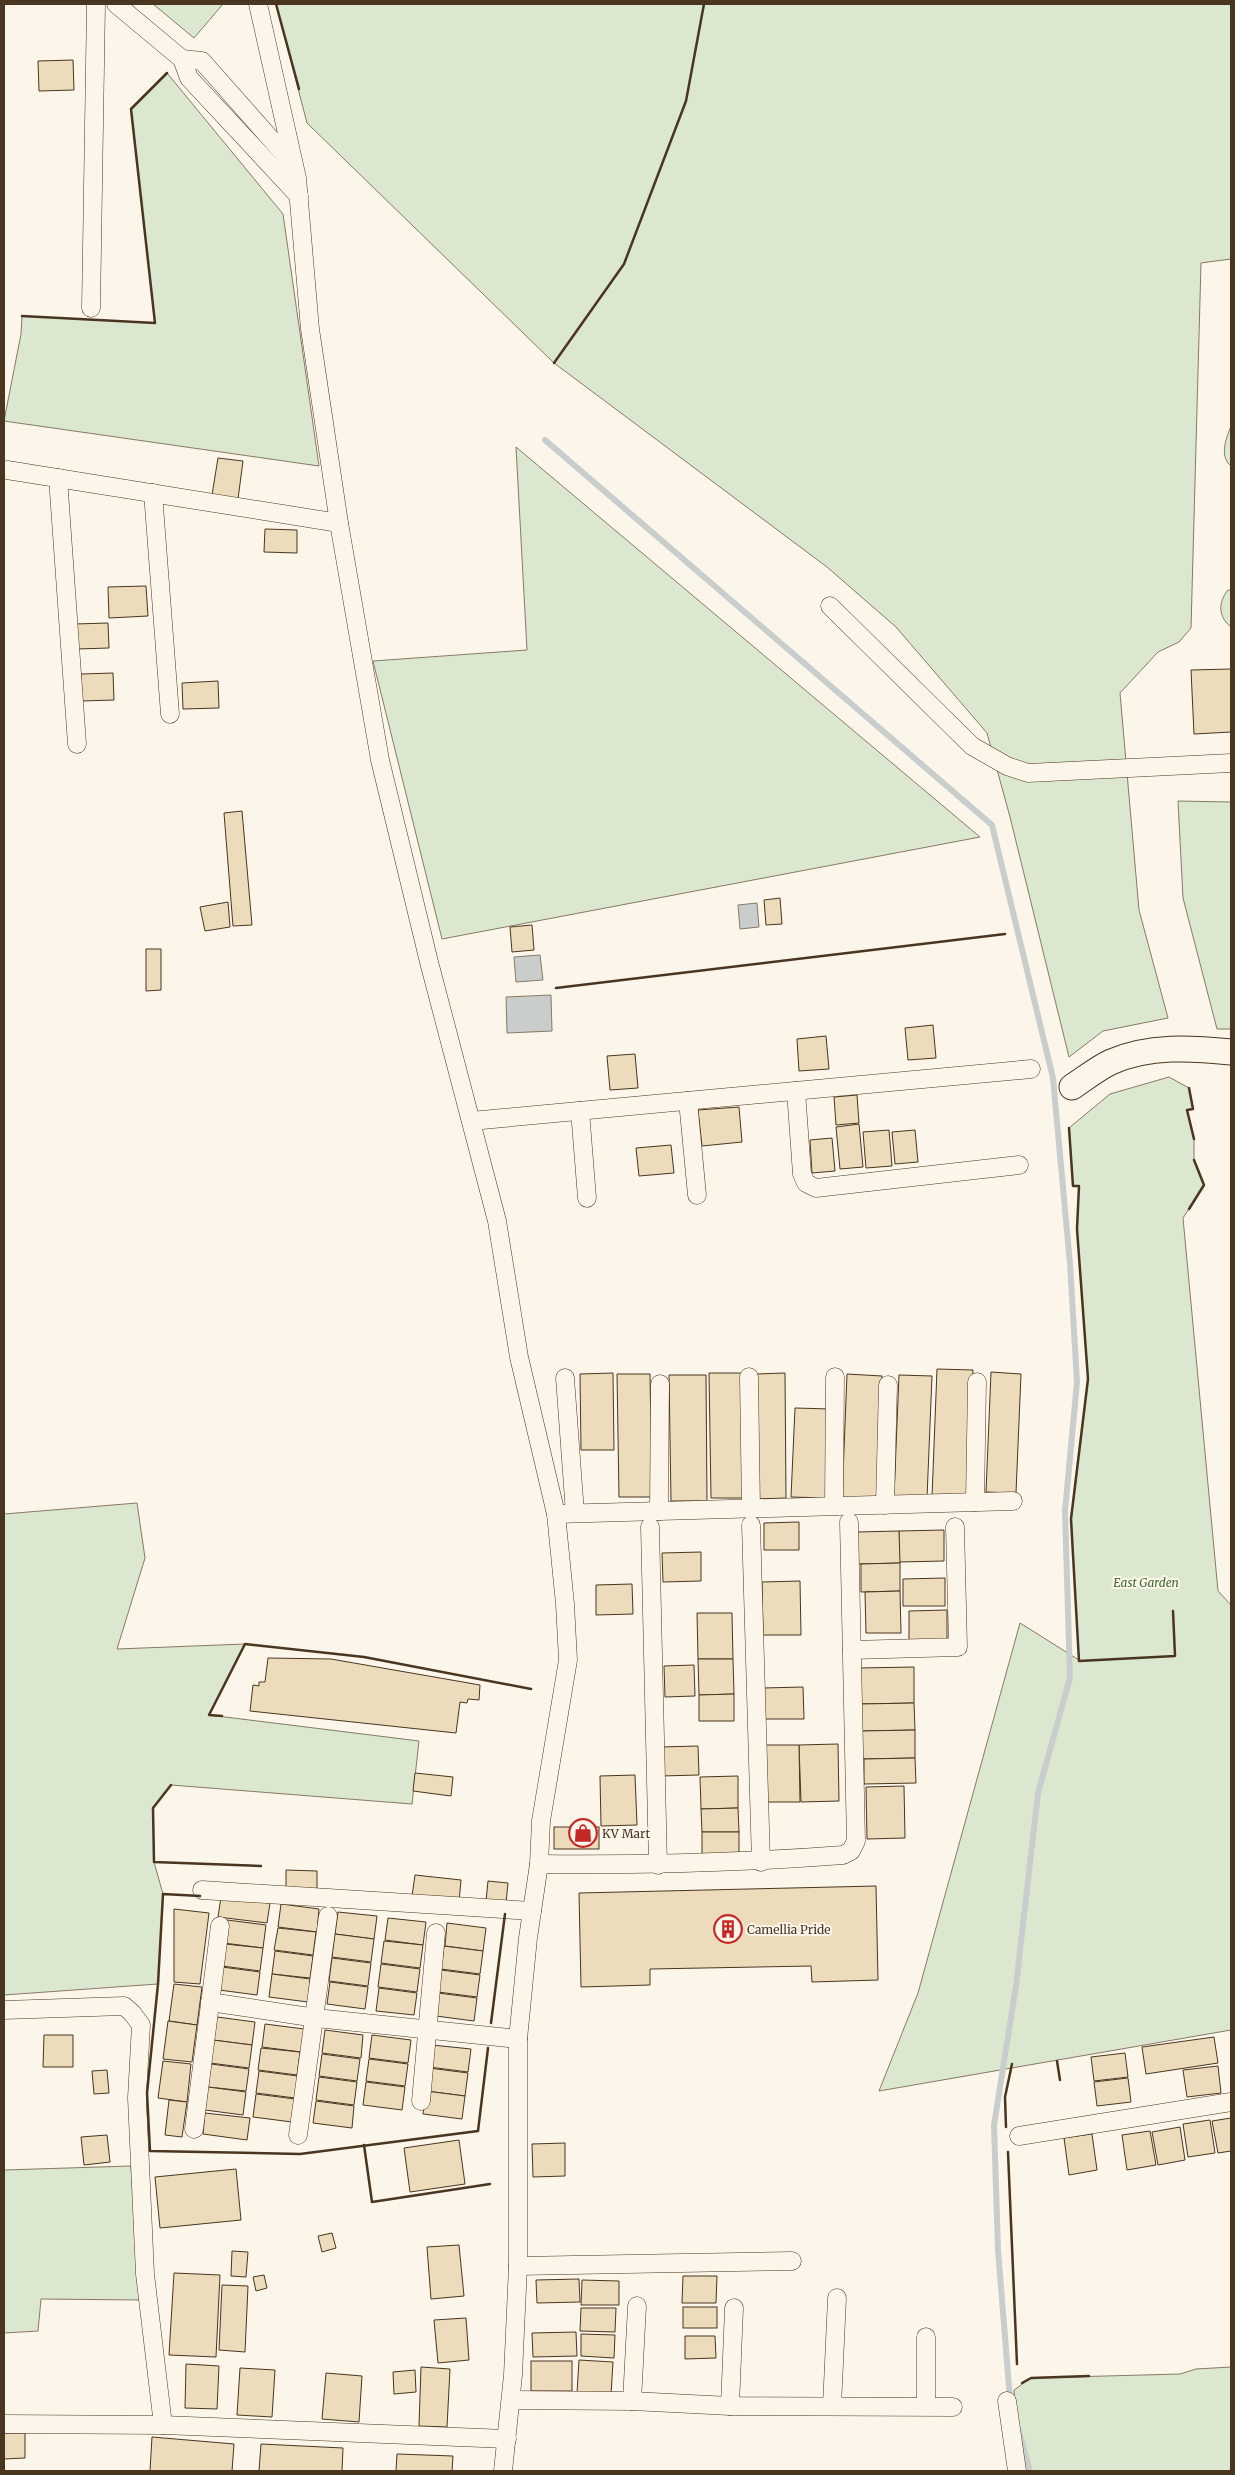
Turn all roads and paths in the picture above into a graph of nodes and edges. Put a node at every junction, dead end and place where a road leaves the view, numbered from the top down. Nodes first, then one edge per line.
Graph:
1 (96, 4) edge
2 (116, 4) edge
3 (258, 4) edge
4 (182, 59) junction
5 (294, 165) junction
6 (299, 196) junction
7 (91, 308) dead end
8 (7, 470) dead end
9 (58, 478) junction
10 (153, 493) junction
11 (339, 523) junction
12 (830, 606) dead end
13 (170, 714) dead end
14 (77, 744) dead end
15 (1231, 764) edge
16 (1231, 1052) edge
17 (1031, 1070) dead end
18 (1072, 1087) dead end
19 (796, 1091) junction
20 (688, 1101) junction
21 (580, 1111) junction
22 (471, 1121) junction
23 (1019, 1165) dead end
24 (697, 1195) dead end
25 (587, 1198) dead end
26 (749, 1377) dead end
27 (835, 1377) dead end
28 (565, 1378) dead end
29 (977, 1382) dead end
30 (660, 1384) dead end
31 (888, 1385) dead end
32 (1013, 1501) dead end
33 (975, 1502) junction
34 (834, 1505) junction
35 (885, 1505) junction
36 (659, 1511) junction
37 (575, 1513) junction
38 (556, 1514) junction
39 (751, 1517) junction
40 (848, 1522) dead end
41 (955, 1526) dead end
42 (650, 1527) dead end
43 (852, 1650) junction
44 (762, 1862) junction
45 (539, 1864) junction
46 (658, 1865) junction
47 (202, 1890) dead end
48 (532, 1911) junction
49 (328, 1916) dead end
50 (220, 1926) dead end
51 (436, 1934) dead end
52 (210, 2002) junction
53 (4, 2010) edge
54 (316, 2018) junction
55 (427, 2030) junction
56 (518, 2039) junction
57 (421, 2101) dead end
58 (1231, 2102) edge
59 (194, 2129) dead end
60 (298, 2135) dead end
61 (1018, 2136) dead end
62 (792, 2261) dead end
63 (518, 2266) junction
64 (837, 2298) dead end
65 (637, 2306) dead end
66 (734, 2308) dead end
67 (926, 2337) dead end
68 (511, 2400) junction
69 (632, 2401) junction
70 (1007, 2401) dead end
71 (730, 2406) junction
72 (832, 2406) junction
73 (926, 2406) junction
74 (954, 2407) dead end
75 (4, 2424) edge
76 (163, 2425) junction
77 (507, 2439) junction
78 (504, 2471) edge
79 (1017, 2471) edge

1 - 7 street
2 - 4 street
3 - 5 street
4 - 5 street
4 - 6 street
5 - 6 street
6 - 11 street
8 - 9 street
9 - 10 street
9 - 14 street
10 - 11 street
10 - 13 street
11 - 22 street
12 - 15 street
16 - 18 street
17 - 19 street
19 - 20 street
19 - 23 street
20 - 21 street
20 - 24 street
21 - 22 street
21 - 25 street
22 - 38 street
26 - 39 street
27 - 34 street
28 - 37 street
29 - 33 street
30 - 36 street
31 - 35 street
32 - 33 street
33 - 35 street
34 - 35 street
34 - 39 street
36 - 37 street
36 - 39 street
37 - 38 street
38 - 45 street
39 - 44 street
40 - 43 street
41 - 43 street
42 - 46 street
43 - 44 street
44 - 46 street
45 - 46 street
45 - 48 street
47 - 48 street
48 - 56 street
49 - 54 street
50 - 52 street
51 - 55 street
52 - 54 street
52 - 59 street
53 - 76 street
54 - 55 street
54 - 60 street
55 - 56 street
55 - 57 street
56 - 63 street
58 - 61 street
62 - 63 street
63 - 68 street
64 - 72 street
65 - 69 street
66 - 71 street
67 - 73 street
68 - 69 street
68 - 77 street
69 - 71 street
70 - 79 street
71 - 72 street
72 - 73 street
73 - 74 street
75 - 76 street
76 - 77 street
77 - 78 street

